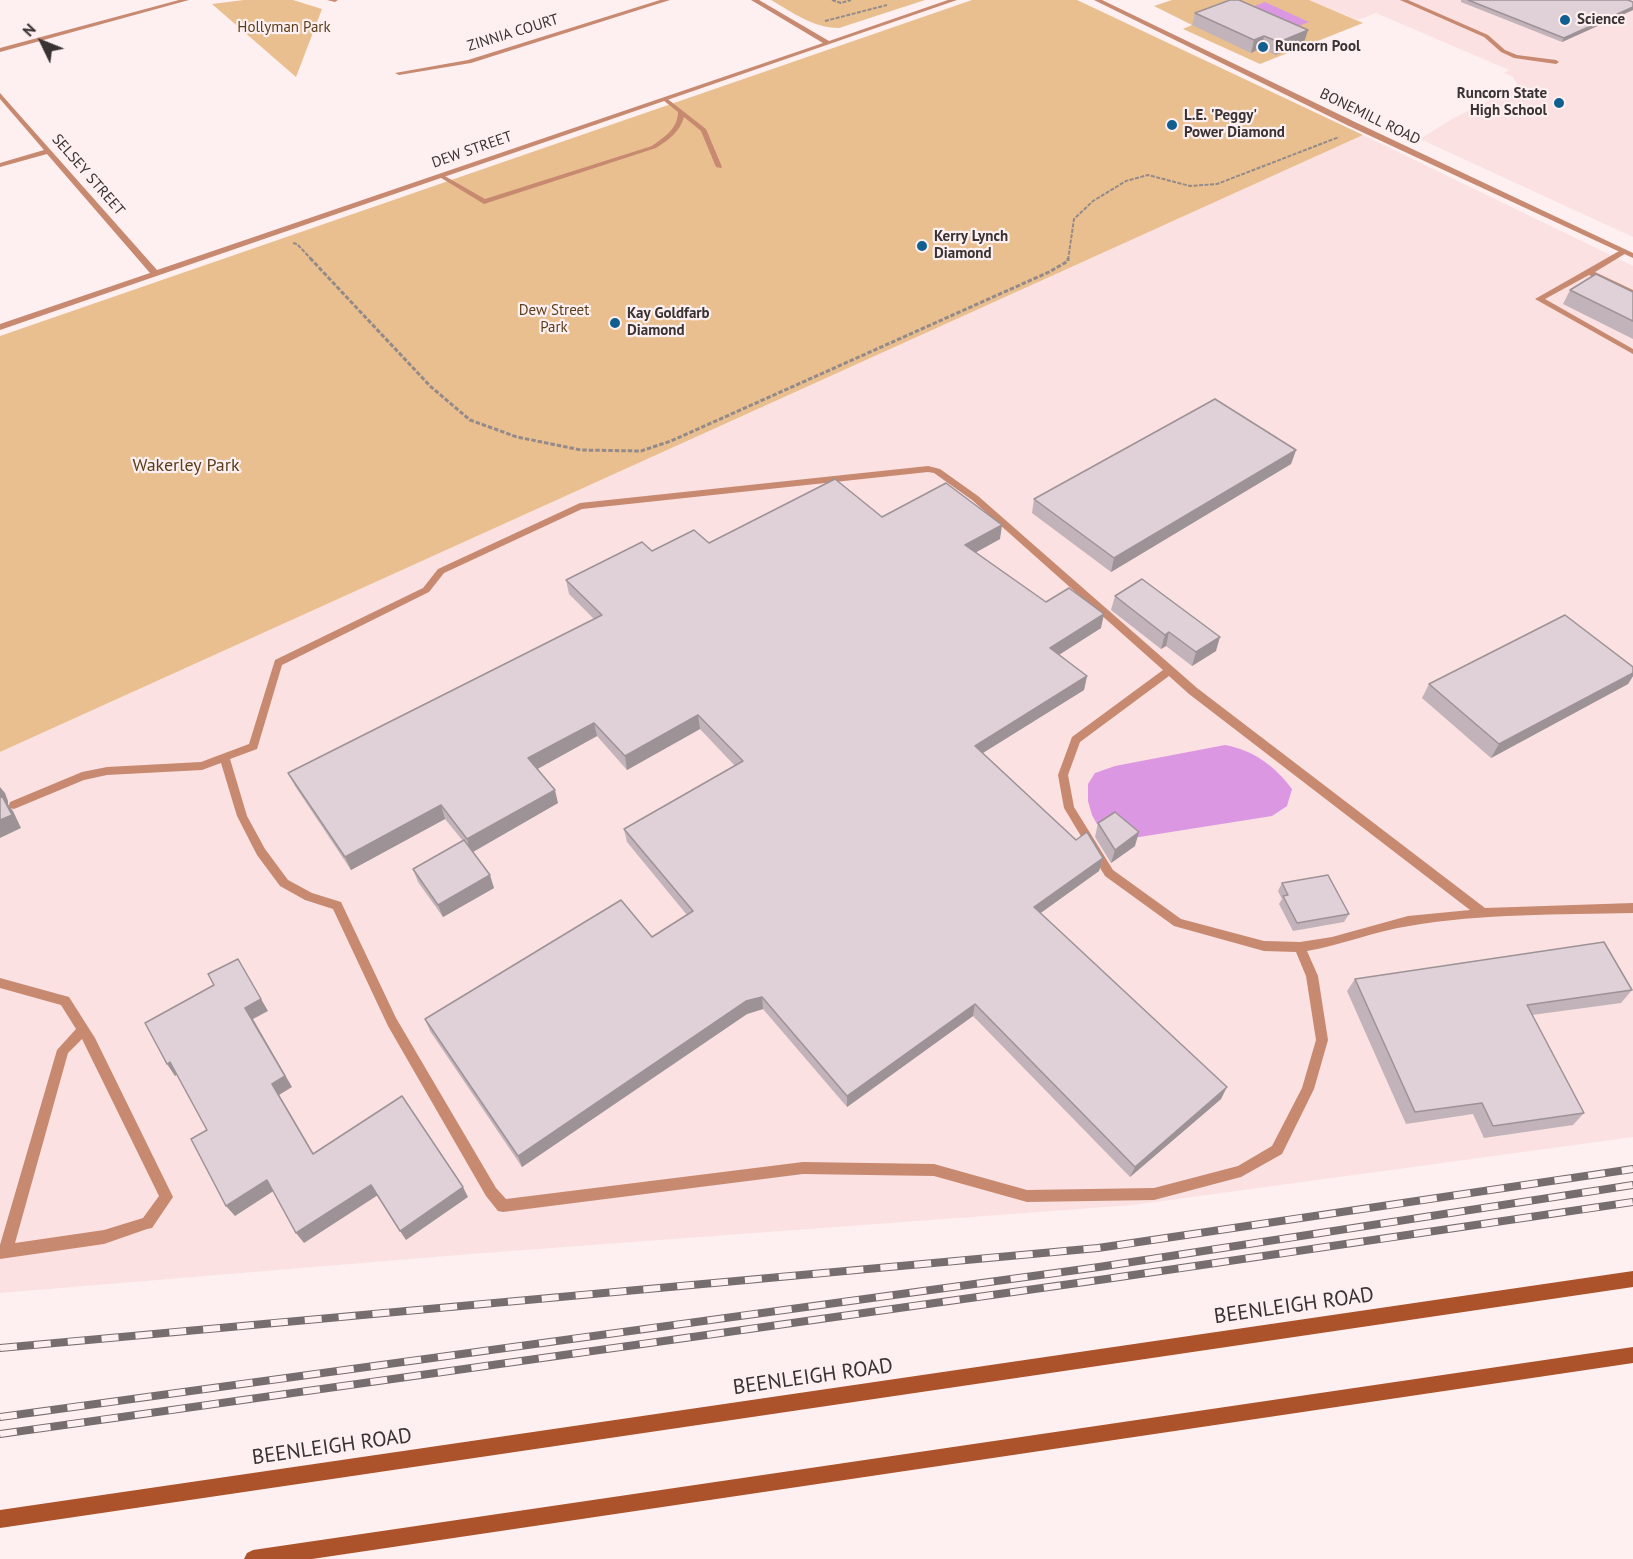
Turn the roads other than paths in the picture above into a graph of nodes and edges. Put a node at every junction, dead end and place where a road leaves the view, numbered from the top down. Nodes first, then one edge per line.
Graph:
1 (186, 0) edge
2 (667, 0) edge
3 (754, 0) edge
4 (954, 0) edge
5 (1097, 0) edge
6 (1403, 0) edge
7 (828, 43) junction
8 (0, 50) edge
9 (1556, 62) dead end
10 (399, 73) dead end
11 (0, 95) edge
12 (665, 99) junction
13 (681, 111) junction
14 (49, 151) junction
15 (0, 165) edge
16 (719, 167) dead end
17 (441, 176) junction
18 (1624, 252) junction
19 (1633, 256) edge
20 (1589, 272) junction
21 (155, 273) junction
22 (1633, 293) edge
23 (0, 327) edge
24 (1633, 351) edge
25 (1170, 670) junction
26 (224, 757) junction
27 (14, 806) dead end
28 (1633, 908) edge
29 (1483, 913) junction
30 (1299, 947) junction
31 (0, 983) edge
32 (84, 1029) junction
33 (3, 1252) edge
34 (1633, 1280) edge
35 (1633, 1355) edge
36 (0, 1519) edge
37 (253, 1559) edge

1 - 8 street
2 - 10 street, ZINNIA COURT
3 - 7 street
4 - 7 street, DEW STREET
5 - 18 street, BONEMILL ROAD
6 - 9 lane
7 - 12 street, DEW STREET
11 - 14 street, SELSEY STREET
12 - 13 lane
12 - 17 street, DEW STREET
13 - 16 lane
13 - 17 lane
14 - 15 street
14 - 21 street, SELSEY STREET
17 - 21 street, DEW STREET
18 - 19 street, BONEMILL ROAD
18 - 20 lane
20 - 22 lane
20 - 24 lane
21 - 23 street, DEW STREET
25 - 26 lane
25 - 29 lane
25 - 30 lane
26 - 27 lane
26 - 30 lane
28 - 29 lane
29 - 30 lane
31 - 32 lane
32 - 33 lane
32 - 33 lane
34 - 36 main road, BEENLEIGH ROAD
35 - 37 main road

